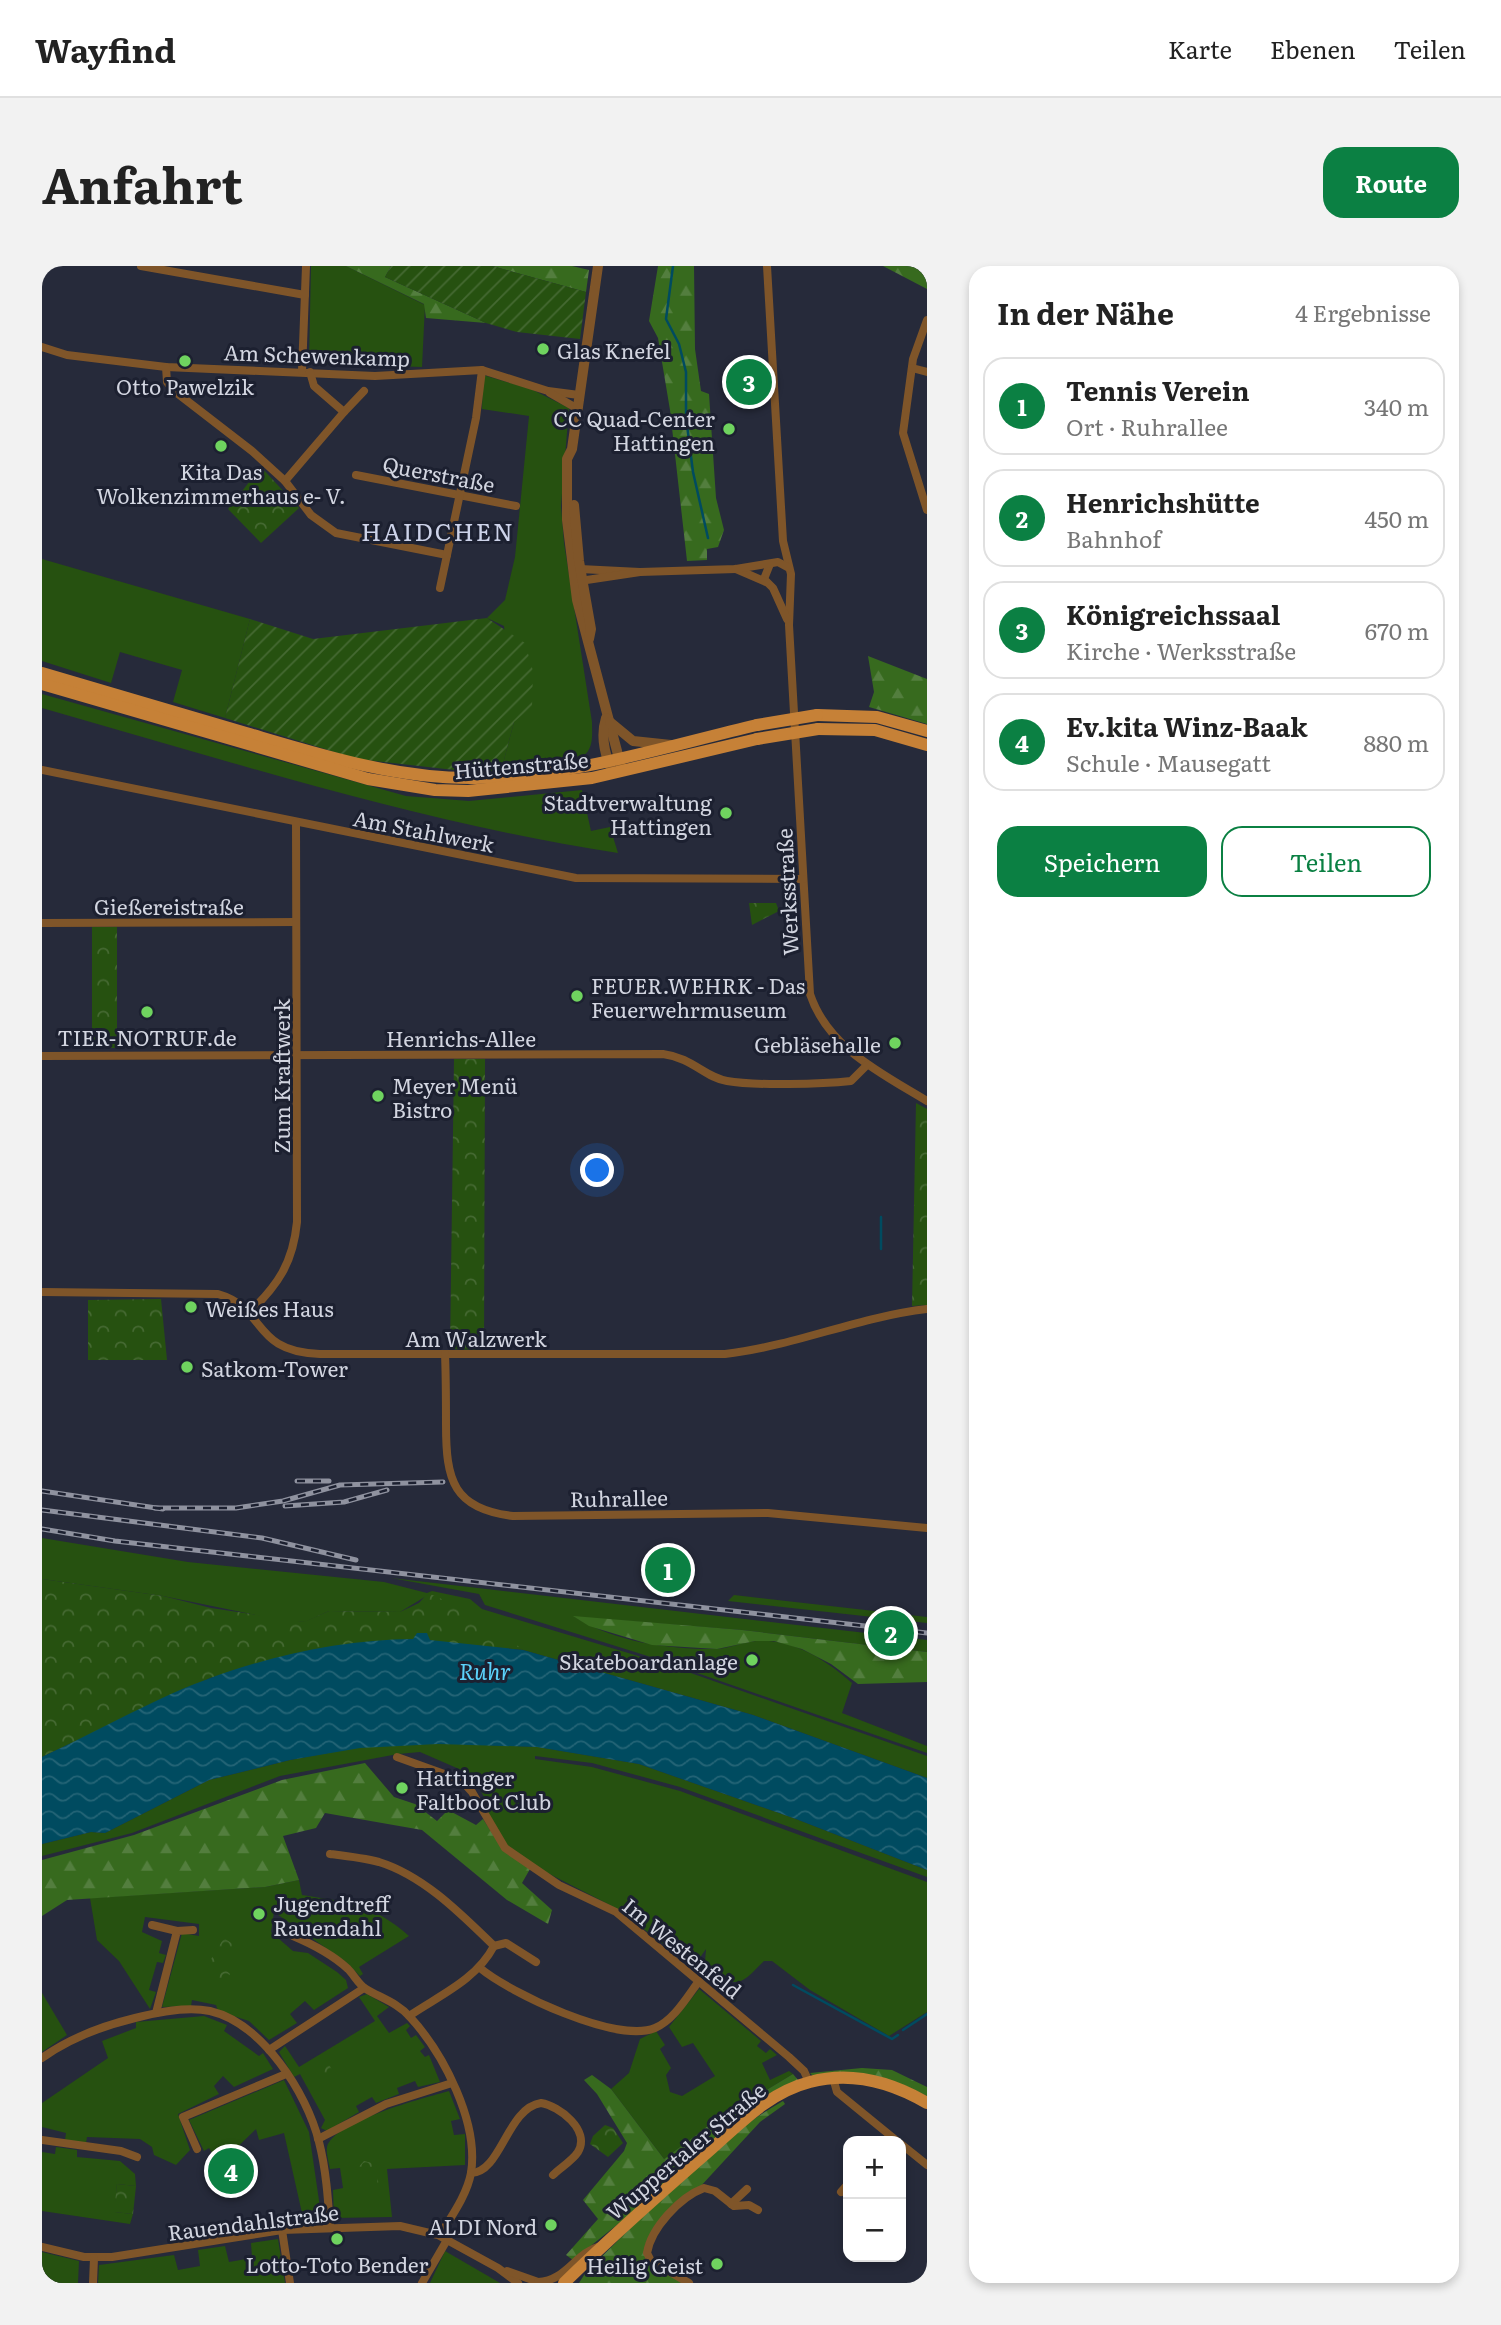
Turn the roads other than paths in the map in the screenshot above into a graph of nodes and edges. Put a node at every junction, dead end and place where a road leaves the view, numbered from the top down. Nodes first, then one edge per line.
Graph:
1 (141, 266) edge
2 (306, 266) edge
3 (598, 266) edge
4 (767, 266) edge
5 (305, 295) junction
6 (927, 320) edge
7 (42, 347) edge
8 (166, 367) junction
9 (912, 368) junction
10 (482, 370) junction
11 (306, 371) junction
12 (927, 372) edge
13 (364, 391) dead end
14 (548, 391) junction
15 (579, 395) junction
16 (578, 409) junction
17 (344, 412) junction
18 (356, 475) dead end
19 (285, 481) junction
20 (459, 495) junction
21 (516, 506) dead end
22 (927, 510) edge
23 (783, 541) junction
24 (447, 555) junction
25 (771, 563) junction
26 (789, 568) junction
27 (736, 569) junction
28 (640, 572) junction
29 (579, 576) junction
30 (789, 583) junction
31 (769, 585) junction
32 (440, 588) dead end
33 (789, 625) junction
34 (42, 673) edge
35 (42, 684) edge
36 (606, 718) junction
37 (927, 731) edge
38 (676, 745) junction
39 (927, 745) edge
40 (616, 767) junction
41 (42, 770) edge
42 (296, 822) junction
43 (803, 879) junction
44 (296, 922) junction
45 (42, 923) edge
46 (298, 1054) junction
47 (42, 1056) edge
48 (867, 1065) junction
49 (927, 1101) edge
50 (42, 1292) edge
51 (927, 1309) edge
52 (249, 1313) junction
53 (445, 1354) junction
54 (927, 1528) edge
55 (397, 1756) dead end
56 (330, 1854) dead end
57 (152, 1925) dead end
58 (193, 1930) dead end
59 (177, 1931) junction
60 (293, 1936) dead end
61 (494, 1946) junction
62 (536, 1962) dead end
63 (480, 1968) junction
64 (699, 1981) junction
65 (364, 1988) junction
66 (156, 2013) junction
67 (409, 2016) junction
68 (270, 2050) junction
69 (42, 2058) edge
70 (286, 2074) junction
71 (833, 2078) junction
72 (809, 2082) junction
73 (452, 2083) junction
74 (927, 2103) edge
75 (887, 2133) junction
76 (885, 2136) edge
77 (891, 2136) edge
78 (318, 2139) junction
79 (42, 2140) edge
80 (906, 2148) edge
81 (197, 2149) dead end
82 (137, 2157) dead end
83 (927, 2165) edge
84 (471, 2173) junction
85 (552, 2175) dead end
86 (747, 2189) dead end
87 (843, 2190) edge
88 (841, 2192) dead end
89 (731, 2204) junction
90 (758, 2210) dead end
91 (330, 2227) junction
92 (282, 2230) junction
93 (444, 2238) junction
94 (603, 2245) junction
95 (42, 2247) edge
96 (94, 2258) junction
97 (502, 2270) junction
98 (540, 2282) edge
99 (93, 2283) edge
100 (290, 2283) edge
101 (422, 2283) edge
102 (518, 2283) edge
103 (564, 2283) edge
104 (689, 2283) edge

1 - 5 street
2 - 5 street
3 - 15 street
4 - 23 street, Werksstraße
5 - 11 street
6 - 9 street
7 - 8 street, Am Schewenkamp
8 - 11 street, Am Schewenkamp
8 - 19 street
9 - 12 street
9 - 22 street
10 - 11 street, Am Schewenkamp
10 - 14 street, Am Schewenkamp
10 - 20 street
11 - 17 street
13 - 17 street
14 - 15 street, Am Schewenkamp
14 - 16 street, Am Schewenkamp
15 - 16 street
16 - 29 street
17 - 19 street
18 - 20 street, Querstraße
19 - 24 street
20 - 21 street, Querstraße
20 - 24 street
23 - 25 street, Werksstraße
23 - 26 street, Werksstraße
24 - 32 street
25 - 26 street
25 - 27 street
25 - 31 street, Werksstraße
26 - 30 street, Werksstraße
27 - 28 street
27 - 31 street
28 - 29 street
28 - 29 street
29 - 36 street
30 - 31 street
30 - 33 street, Werksstraße
31 - 33 street, Werksstraße
33 - 43 street, Werksstraße
34 - 40 main road, Hüttenstraße
35 - 40 main road, Hüttenstraße
36 - 38 street
36 - 40 street
37 - 38 main road, Hüttenstraße, bridge
38 - 40 main road, Hüttenstraße
39 - 40 main road, Hüttenstraße, bridge
41 - 42 street, Am Stahlwerk
42 - 43 street, Am Stahlwerk
42 - 44 street, Zum Kraftwerk
43 - 48 street, Werksstraße
44 - 45 street, Gießereistraße
44 - 46 street, Zum Kraftwerk
46 - 47 street, Henrichs-Allee
46 - 48 street, Henrichs-Allee
46 - 52 street, Zum Kraftwerk
48 - 49 street, Werksstraße
50 - 52 street, Am Walzwerk
51 - 53 street, Am Walzwerk
52 - 53 street, Am Walzwerk
53 - 54 street, Ruhrallee
55 - 64 street, Im Westenfeld
56 - 61 street
57 - 59 street
58 - 59 street
59 - 66 street
60 - 65 street
61 - 62 street
61 - 63 street
63 - 64 street
63 - 67 street
64 - 72 street, Im Westenfeld
65 - 67 street
65 - 68 street
66 - 68 street
66 - 69 street
67 - 73 street
68 - 70 street
70 - 78 street
70 - 81 street
71 - 72 main road, Wuppertaler Straße
71 - 74 main road, Wuppertaler Straße
71 - 75 street
72 - 94 main road, Wuppertaler Straße
73 - 78 street
73 - 84 street
75 - 76 street
75 - 77 street
78 - 91 street
79 - 82 street
80 - 83 street
84 - 85 street
84 - 93 street
86 - 89 street
87 - 88 street
89 - 90 street
89 - 104 street
91 - 92 street, Rauendahlstraße
91 - 93 street, Rauendahlstraße
92 - 96 street, Rauendahlstraße
92 - 100 street
93 - 97 street, Rauendahlstraße
93 - 101 street
94 - 98 street, Rauendahlstraße
94 - 103 main road, Wuppertaler Straße
95 - 96 street, Rauendahlstraße
96 - 99 street
97 - 98 street, Rauendahlstraße
97 - 102 street, Rauendahlstraße

